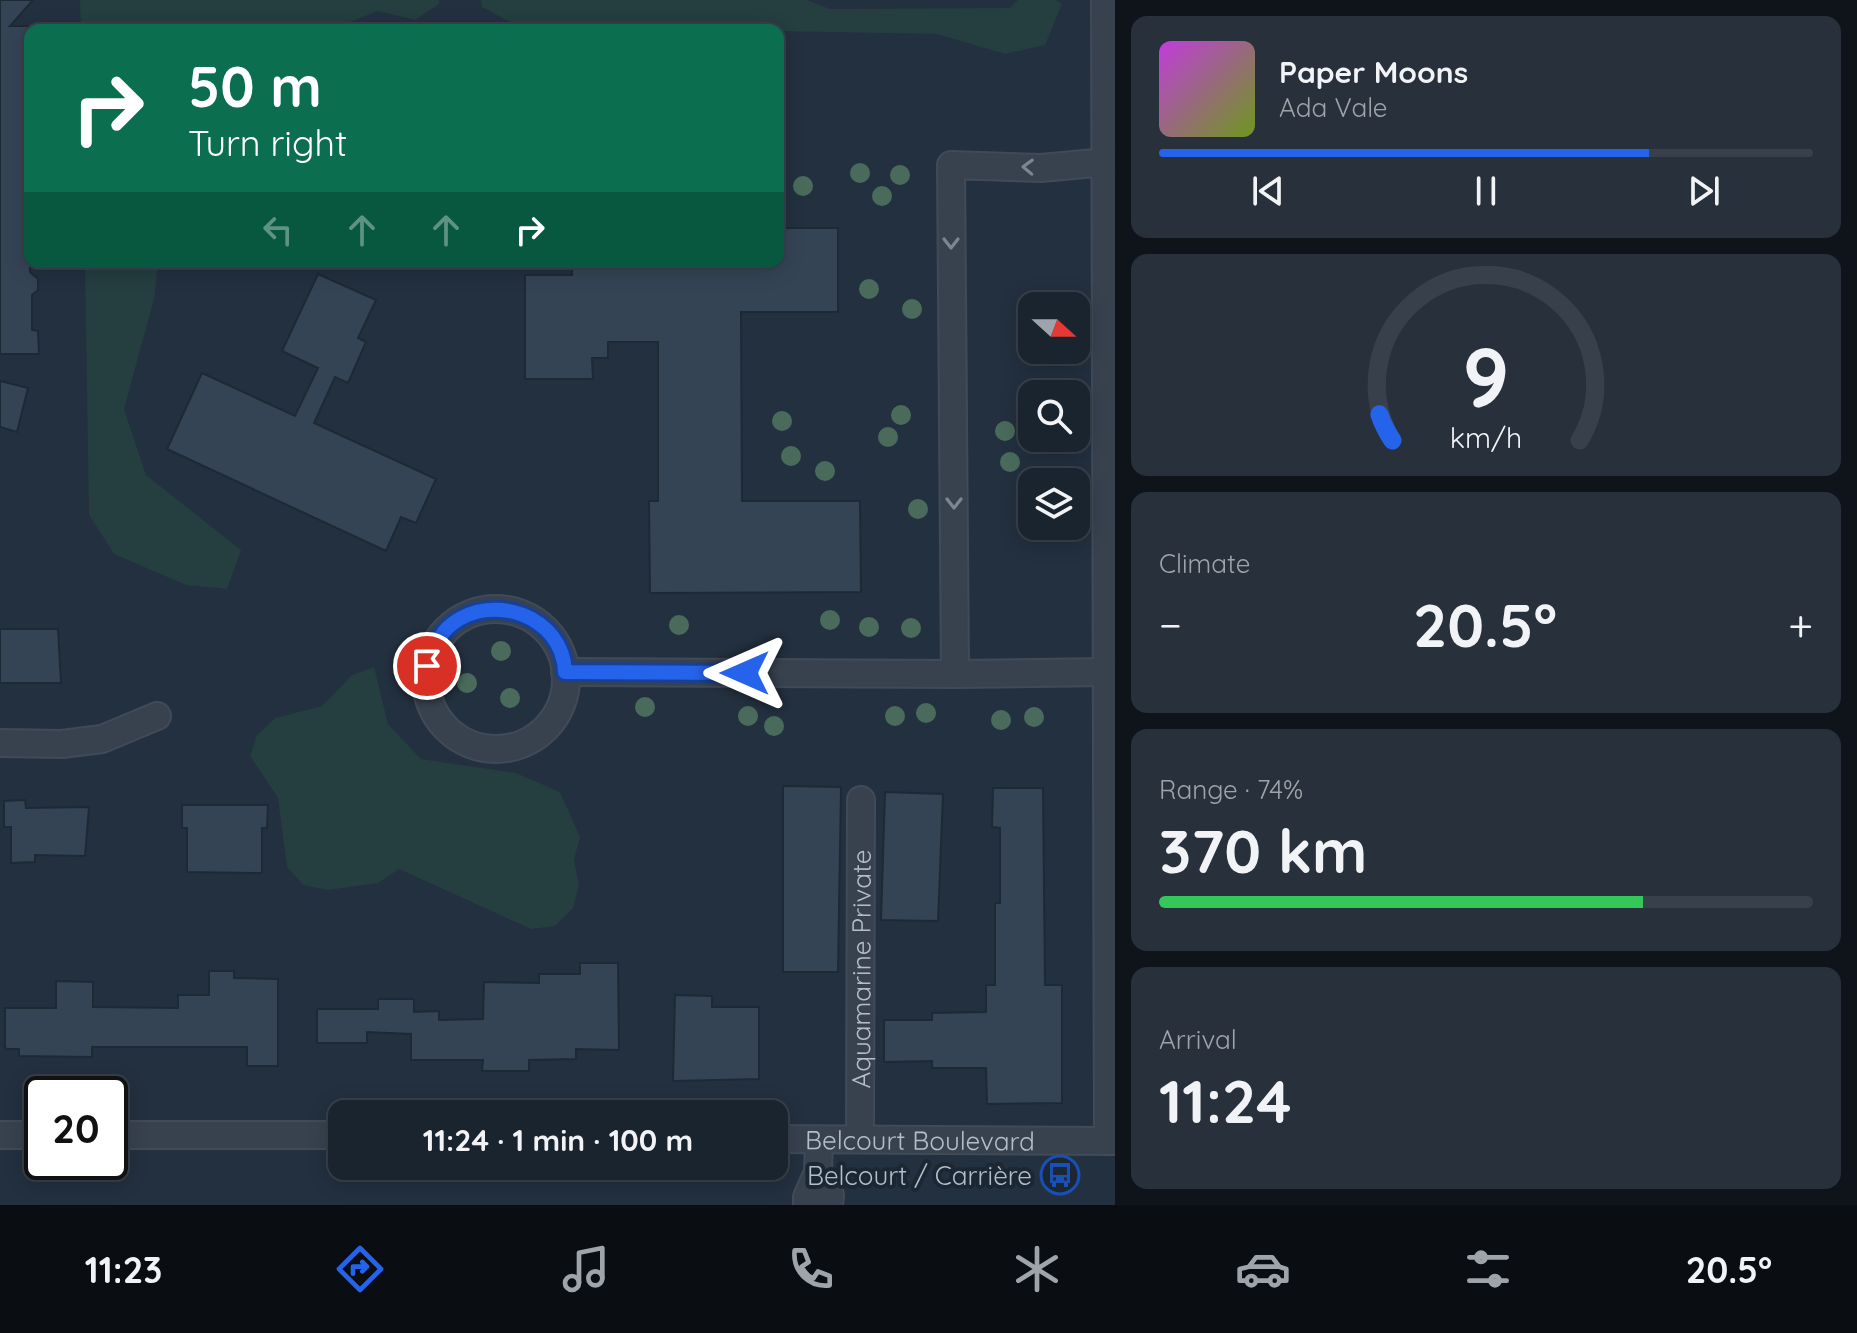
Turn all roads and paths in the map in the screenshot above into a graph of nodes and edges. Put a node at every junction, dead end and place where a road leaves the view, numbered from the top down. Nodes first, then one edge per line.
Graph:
1 (1105, 0) edge
2 (1106, 162) junction
3 (1110, 551) edge
4 (565, 672) junction
5 (1108, 672) junction
6 (955, 674) junction
7 (157, 716) dead end
8 (0, 743) edge
9 (861, 800) dead end
10 (0, 1135) edge
11 (24, 1135) edge
12 (128, 1135) edge
13 (328, 1135) edge
14 (788, 1139) edge
15 (860, 1139) junction
16 (819, 1140) junction
17 (1111, 1141) edge
18 (818, 1172) junction
19 (807, 1205) edge
20 (829, 1205) edge

1 - 2 street
2 - 3 street
2 -> 6 street
3 - 5 street
4 - 4 street
4 - 6 street
5 - 6 street
5 - 17 street
7 - 8 street
9 - 15 street, Aquamarine Private
10 - 11 street
12 - 13 street
14 - 16 street, Belcourt Boulevard
15 - 16 street, Belcourt Boulevard
15 - 17 street, Belcourt Boulevard
16 - 18 street
18 - 19 street
18 - 20 street

